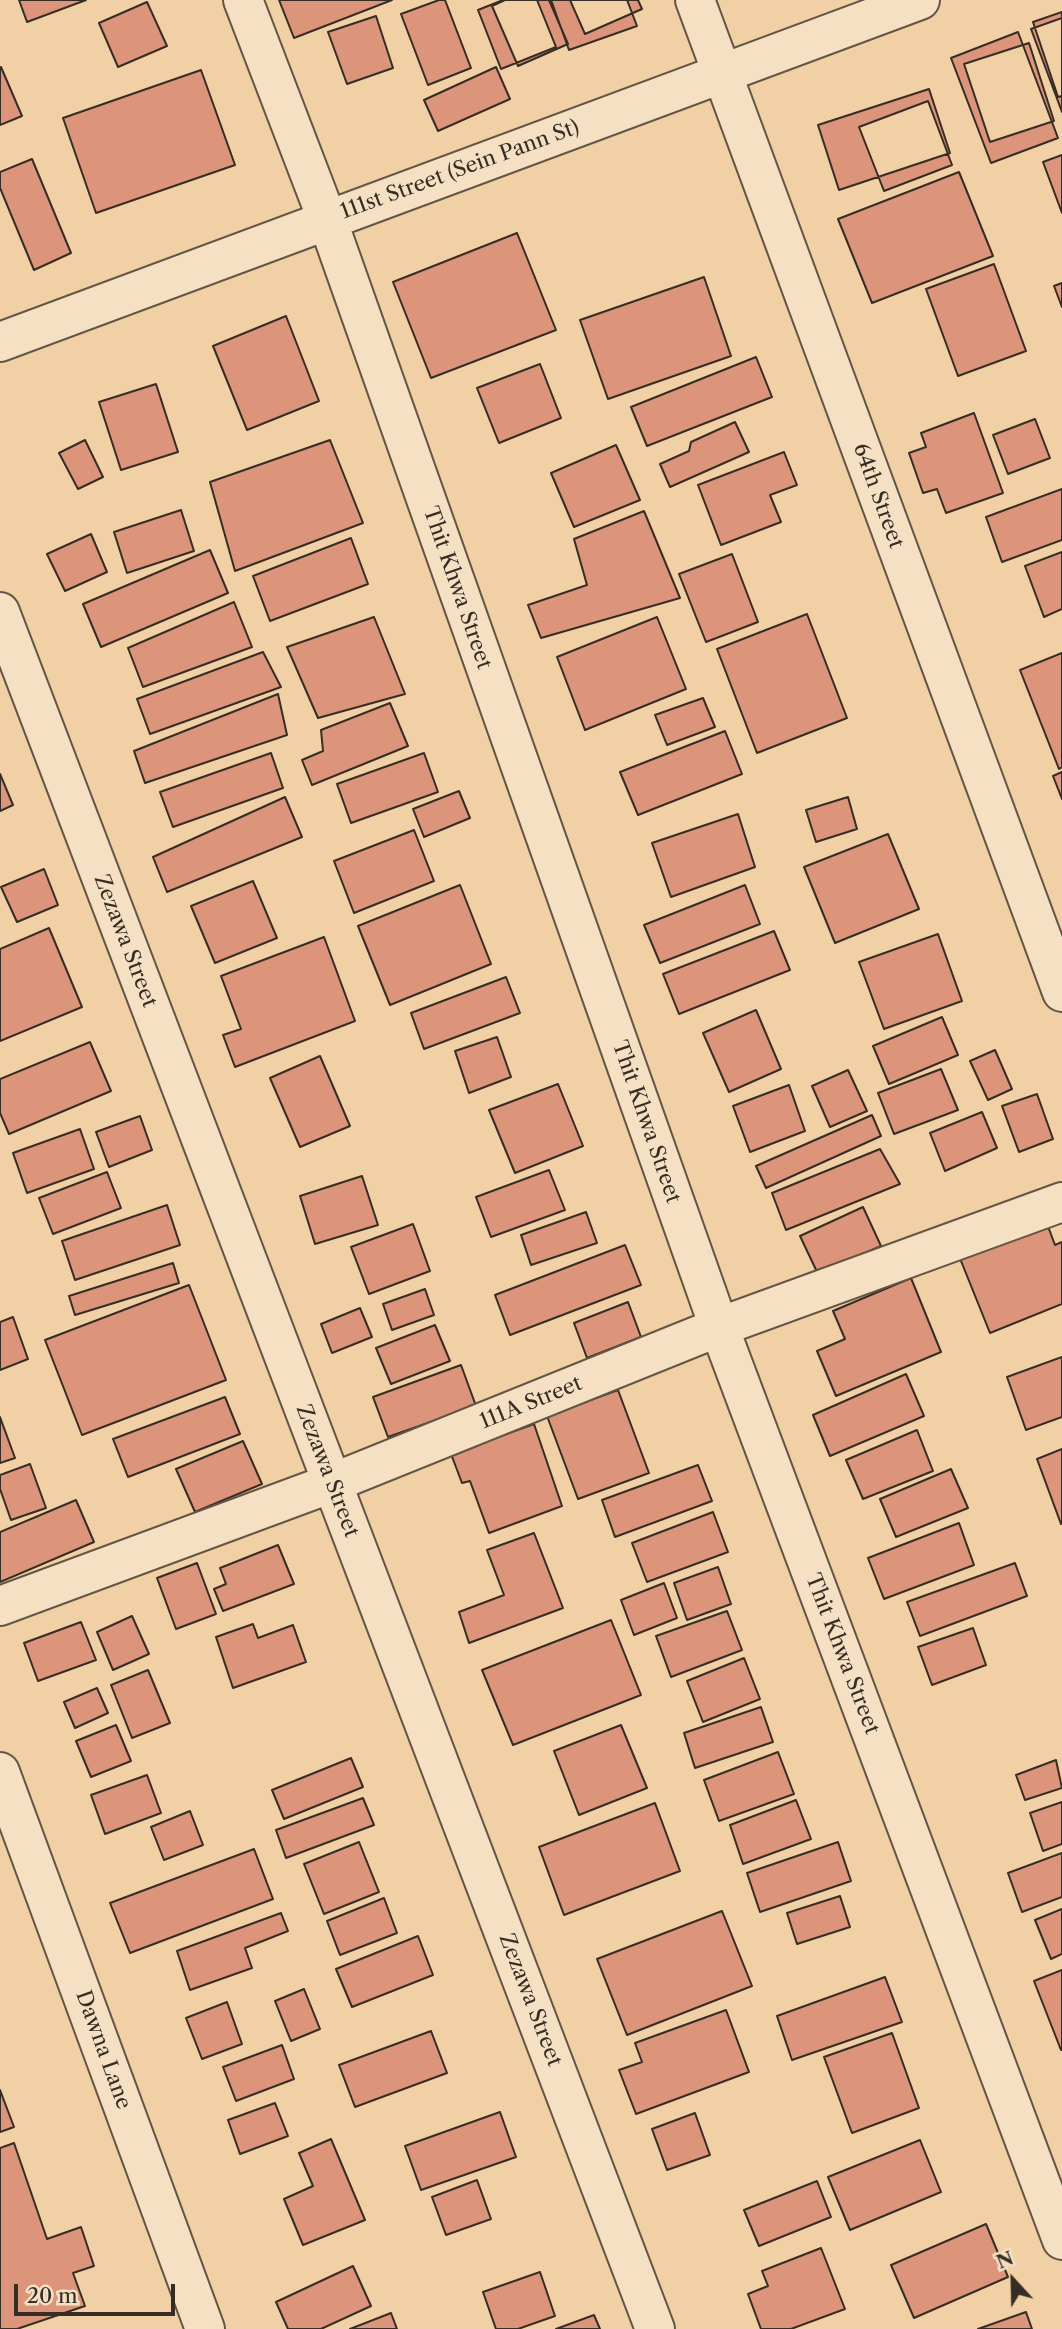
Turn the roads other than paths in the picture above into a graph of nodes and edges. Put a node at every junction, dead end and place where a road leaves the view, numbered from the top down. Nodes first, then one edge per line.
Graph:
1 (243, 0) edge
2 (695, 0) edge
3 (920, 0) edge
4 (722, 72) junction
5 (327, 219) junction
6 (0, 342) edge
7 (0, 612) edge
8 (1062, 992) edge
9 (1062, 1202) edge
10 (719, 1327) junction
11 (332, 1483) junction
12 (0, 1606) edge
13 (0, 1772) edge
14 (1062, 2240) edge
15 (205, 2329) edge
16 (656, 2329) edge

1 - 5 street, Thit Khwa Street
2 - 4 street, 64th Street
3 - 4 street, 111st Street (Sein Pann St)
4 - 5 street, 111st Street (Sein Pann St)
4 - 8 street, 64th Street
5 - 6 street, 111st Street (Sein Pann St)
5 - 10 street, Thit Khwa Street
7 - 11 street, Zezawa Street
9 - 10 street, 111A Street
10 - 11 street, 111A Street
10 - 14 street, Thit Khwa Street
11 - 12 street, 111A Street
11 - 16 street, Zezawa Street
13 - 15 street, Dawna Lane

